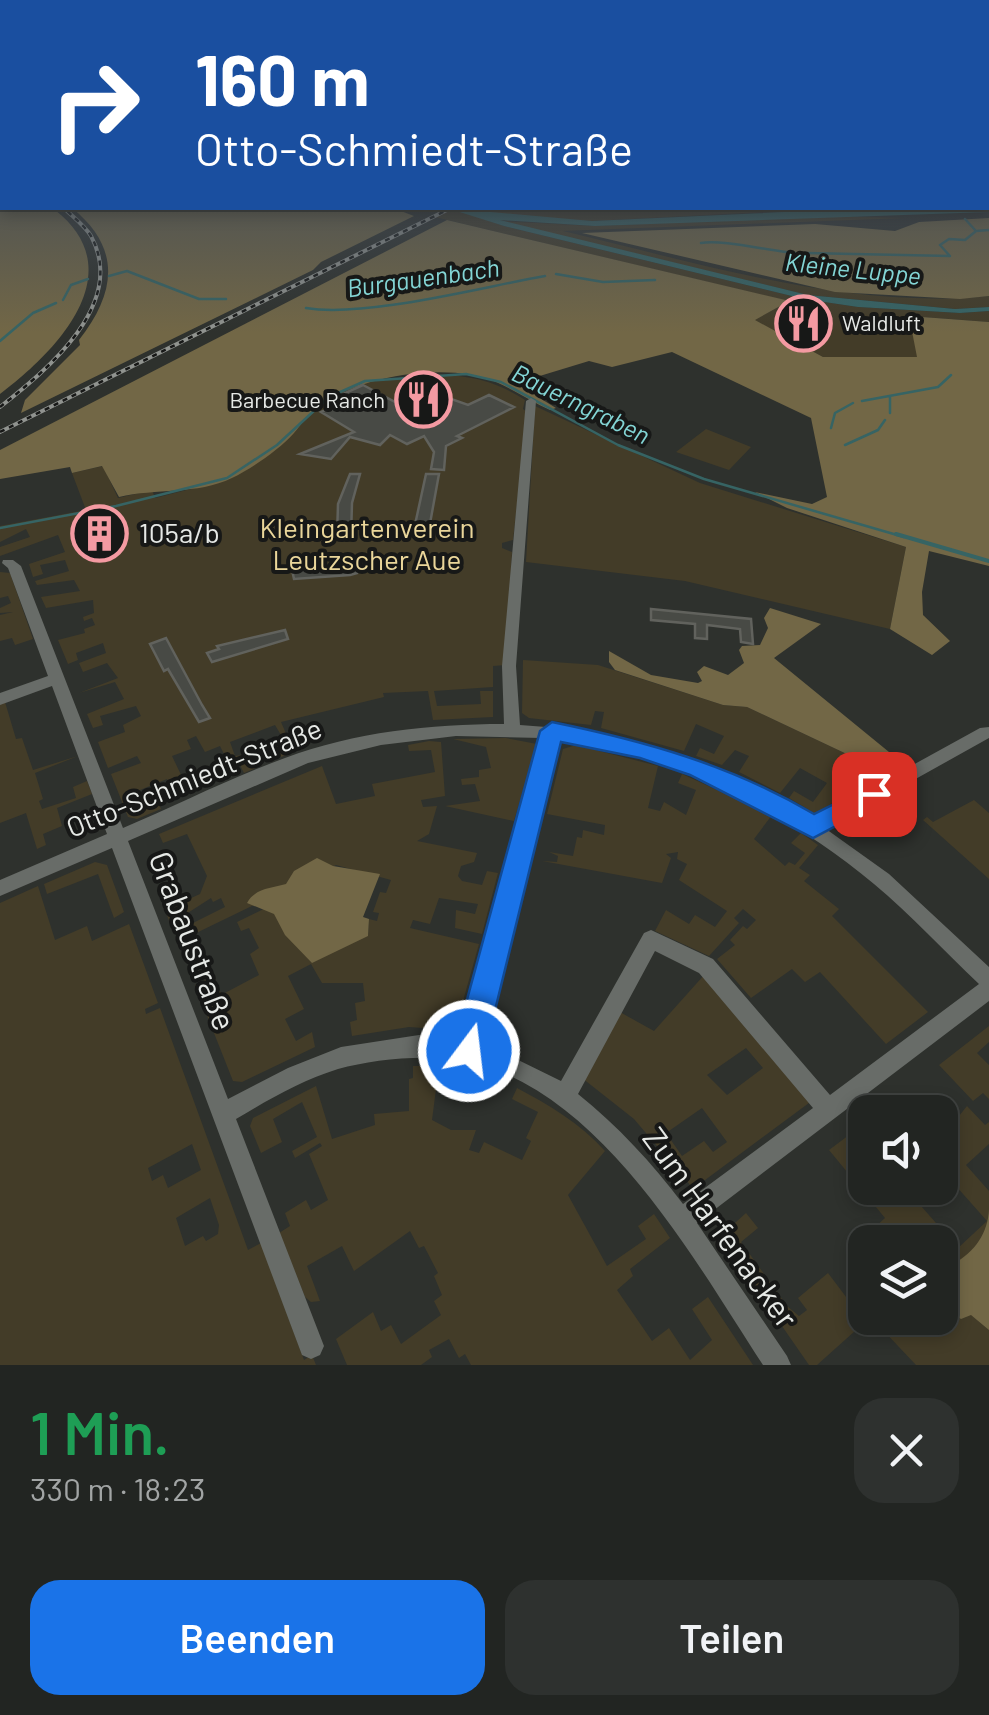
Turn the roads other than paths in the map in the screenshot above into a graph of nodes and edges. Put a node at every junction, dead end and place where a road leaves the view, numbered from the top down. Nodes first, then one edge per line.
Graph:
1 (531, 401) dead end
2 (8, 563) dead end
3 (57, 678) junction
4 (0, 699) edge
5 (512, 729) junction
6 (552, 731) junction
7 (986, 732) dead end
8 (813, 828) junction
9 (120, 838) junction
10 (0, 888) edge
11 (989, 980) edge
12 (989, 989) edge
13 (469, 1051) junction
14 (565, 1094) junction
15 (828, 1109) junction
16 (224, 1114) junction
17 (680, 1221) junction
18 (311, 1346) dead end
19 (778, 1365) edge

1 - 5 street
2 - 3 street, Grabaustraße
3 - 4 street
3 - 9 street, Grabaustraße
5 - 6 street, Otto-Schmiedt-Straße
5 - 9 street, Otto-Schmiedt-Straße
6 - 8 street, Otto-Schmiedt-Straße
6 - 13 street
7 - 8 street
8 - 11 street, Otto-Schmiedt-Straße
9 - 10 street, Otto-Schmiedt-Straße
9 - 16 street, Grabaustraße
12 - 15 street
13 - 14 street, Zum Harfenacker
13 - 16 street, Zum Harfenacker
14 - 15 street
14 - 17 street, Zum Harfenacker
15 - 17 street
16 - 18 street, Grabaustraße
17 - 19 street, Zum Harfenacker

